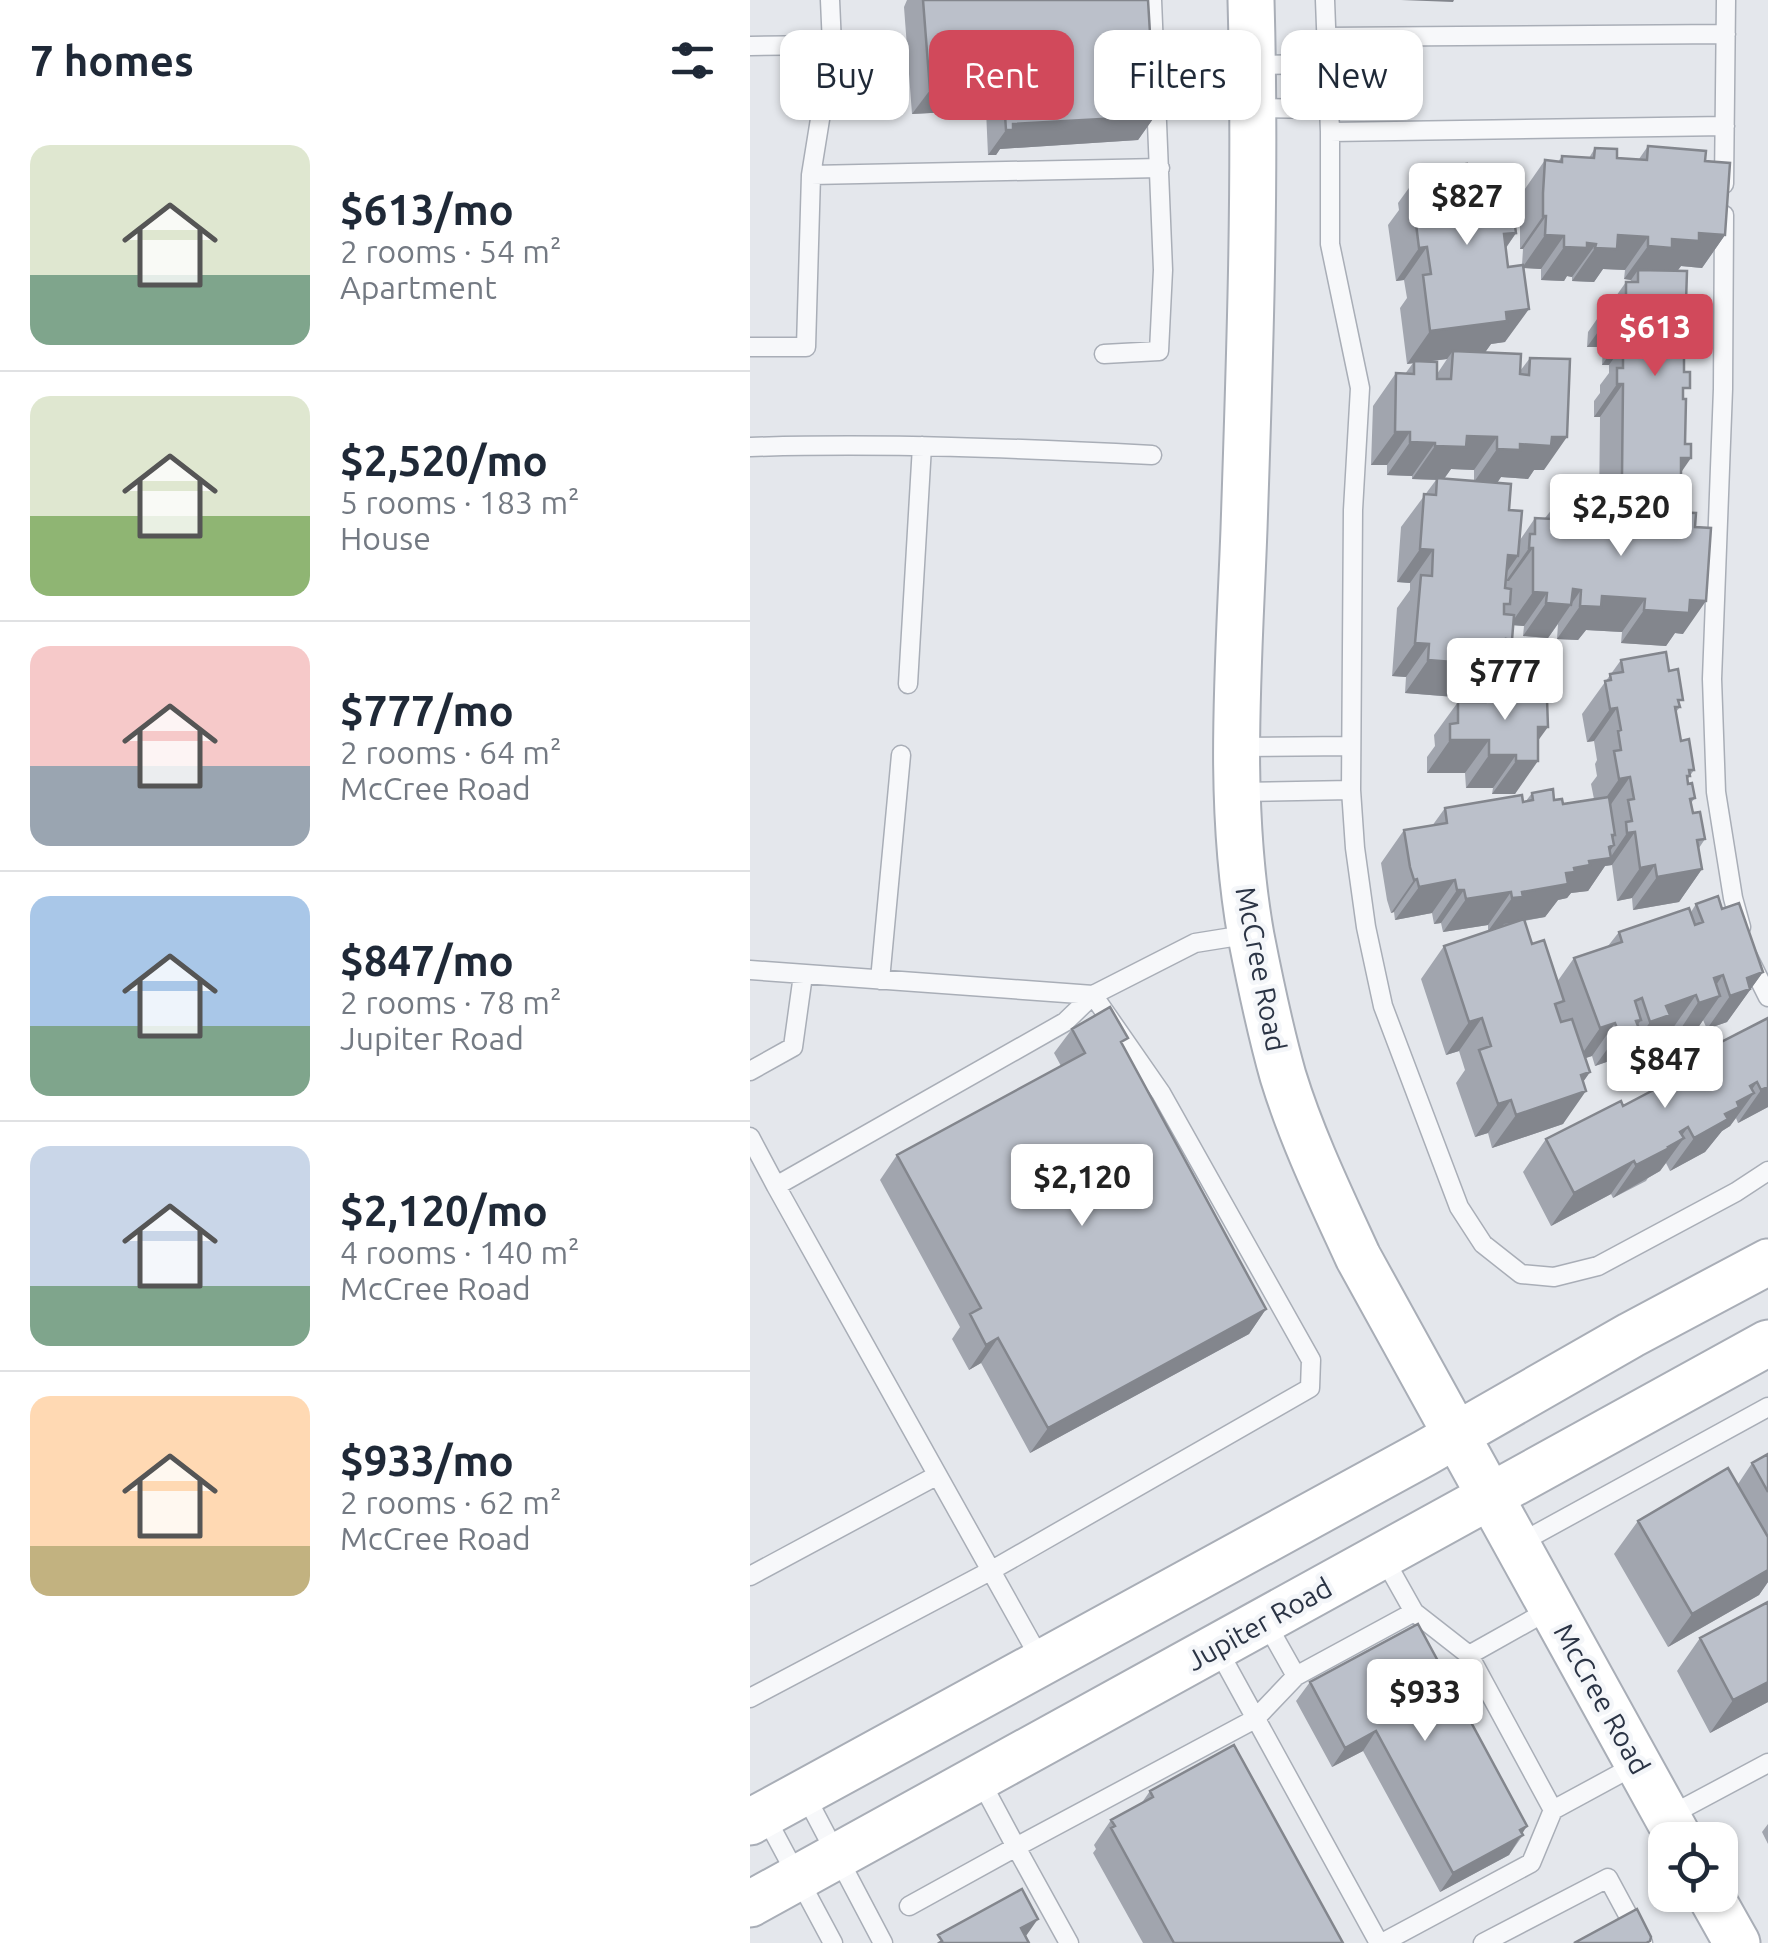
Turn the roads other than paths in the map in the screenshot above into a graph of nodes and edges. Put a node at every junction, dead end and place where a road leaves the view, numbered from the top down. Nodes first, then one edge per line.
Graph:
1 (830, 0) edge
2 (1152, 0) edge
3 (1251, 0) edge
4 (1325, 0) edge
5 (1726, 0) edge
6 (831, 30) edge
7 (1252, 30) edge
8 (1326, 30) edge
9 (1726, 34) junction
10 (1423, 36) edge
11 (750, 46) edge
12 (780, 46) edge
13 (820, 120) edge
14 (1252, 120) edge
15 (1329, 120) edge
16 (1725, 126) junction
17 (1330, 132) junction
18 (1160, 168) junction
19 (811, 176) junction
20 (750, 347) edge
21 (806, 347) junction
22 (826, 347) dead end
23 (1104, 354) dead end
24 (922, 446) junction
25 (750, 447) edge
26 (1152, 456) dead end
27 (908, 684) dead end
28 (1236, 746) junction
29 (1350, 746) junction
30 (901, 755) dead end
31 (1350, 790) junction
32 (1236, 792) junction
33 (1251, 934) junction
34 (750, 970) edge
35 (802, 975) junction
36 (880, 980) junction
37 (1093, 996) junction
38 (1768, 996) edge
39 (750, 1070) edge
40 (750, 1137) edge
41 (1768, 1170) edge
42 (776, 1186) junction
43 (1768, 1262) edge
44 (1768, 1343) edge
45 (1768, 1407) edge
46 (1456, 1436) junction
47 (936, 1476) junction
48 (1490, 1496) junction
49 (1518, 1544) junction
50 (1382, 1555) junction
51 (992, 1570) junction
52 (750, 1576) edge
53 (1552, 1608) junction
54 (1414, 1612) junction
55 (1264, 1621) junction
56 (1217, 1648) junction
57 (1469, 1656) junction
58 (1042, 1663) junction
59 (1296, 1676) junction
60 (750, 1698) edge
61 (1255, 1718) junction
62 (893, 1744) junction
63 (1768, 1763) edge
64 (1638, 1764) junction
65 (978, 1778) junction
66 (804, 1792) junction
67 (755, 1809) edge
68 (1554, 1810) junction
69 (1670, 1822) edge
70 (1682, 1822) edge
71 (1016, 1847) junction
72 (838, 1855) junction
73 (798, 1877) junction
74 (750, 1904) edge
75 (910, 1906) dead end
76 (1720, 1912) edge
77 (1493, 1941) edge
78 (834, 1943) edge
79 (884, 1943) edge
80 (1069, 1943) edge
81 (1380, 1943) edge
82 (1643, 1943) edge
83 (1737, 1943) edge

1 - 6 lane
2 - 18 lane
3 - 7 main road, McCree Road
4 - 8 lane
5 - 9 lane
9 - 10 lane
9 - 16 lane
11 - 12 lane
13 - 19 lane
14 - 28 main road, McCree Road
15 - 17 lane
16 - 17 lane
16 - 38 lane
17 - 29 lane
18 - 19 lane
18 - 23 lane
19 - 21 lane
20 - 21 lane
21 - 22 lane
24 - 25 lane
24 - 26 lane
24 - 27 lane
28 - 29 lane
28 - 32 main road, McCree Road
29 - 31 lane
30 - 36 lane
31 - 32 lane
31 - 41 lane
32 - 33 main road, McCree Road
33 - 37 lane
33 - 46 main road, McCree Road
34 - 35 lane
35 - 36 lane
35 - 39 lane
36 - 37 lane
37 - 42 lane
37 - 51 lane
40 - 42 lane
42 - 47 lane
43 - 46 main road
44 - 48 main road, Jupiter Road
45 - 49 lane
46 - 48 main road, McCree Road
46 - 58 main road
47 - 51 lane
47 - 52 lane
48 - 49 main road, McCree Road
48 - 50 main road, Jupiter Road
49 - 53 main road, McCree Road
50 - 54 lane
50 - 55 main road, Jupiter Road
51 - 58 lane
51 - 60 lane
53 - 57 lane
53 - 64 main road, McCree Road
54 - 57 lane
54 - 59 lane
55 - 56 main road, Jupiter Road
55 - 59 lane
56 - 61 lane
56 - 65 main road, Jupiter Road
57 - 68 lane
58 - 62 main road
59 - 61 lane
61 - 71 lane
61 - 81 lane
62 - 66 main road
62 - 67 main road
63 - 70 lane
64 - 68 lane
64 - 69 main road, McCree Road
65 - 71 lane
65 - 72 main road, Jupiter Road
66 - 67 main road
66 - 72 lane
67 - 73 lane
68 - 81 lane
71 - 75 lane
71 - 80 lane
72 - 73 main road, Jupiter Road
72 - 79 lane
73 - 74 main road, Jupiter Road
73 - 78 lane
76 - 83 main road
77 - 82 lane

